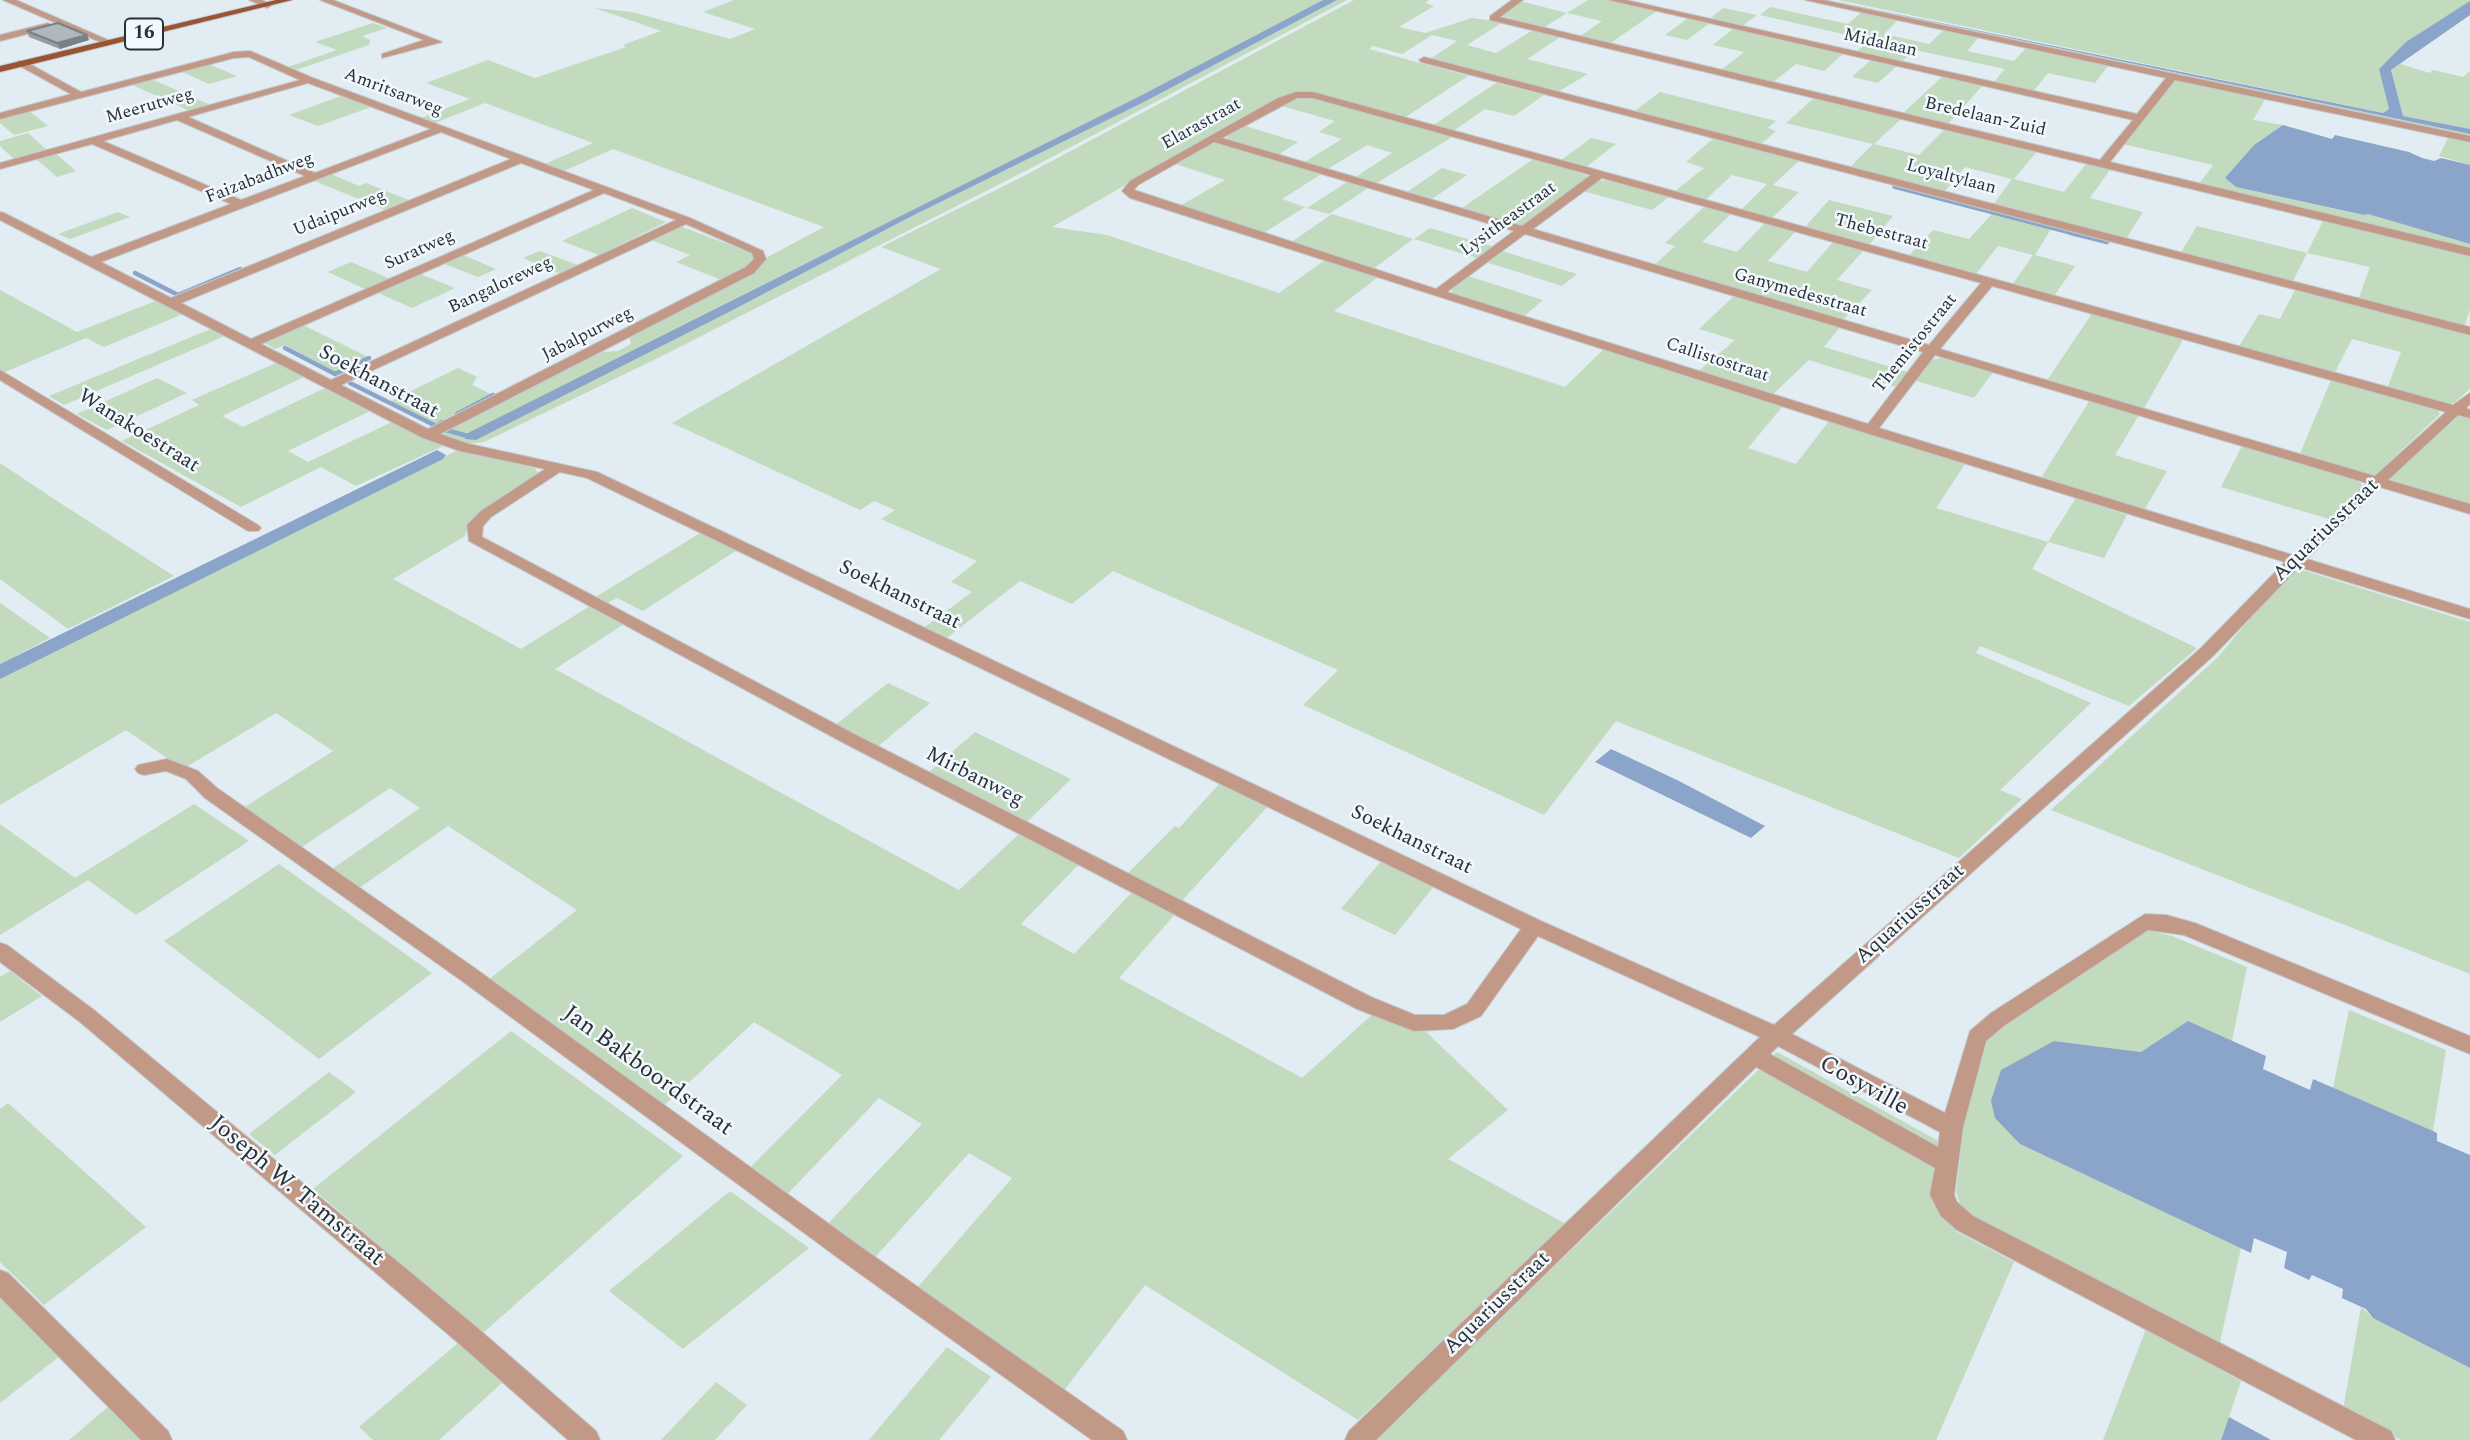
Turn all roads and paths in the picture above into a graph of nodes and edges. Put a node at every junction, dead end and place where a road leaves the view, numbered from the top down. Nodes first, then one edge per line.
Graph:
1 (8, 0) edge
2 (254, 0) edge
3 (287, 0) edge
4 (325, 0) edge
5 (1518, 0) edge
6 (1614, 0) edge
7 (1810, 0) edge
8 (267, 5) junction
9 (61, 23) junction
10 (0, 38) edge
11 (110, 43) junction
12 (385, 55) dead end
13 (1424, 61) dead end
14 (21, 63) junction
15 (0, 69) edge
16 (2172, 77) junction
17 (309, 80) junction
18 (1296, 94) joint
19 (80, 95) junction
20 (0, 116) edge
21 (179, 117) junction
22 (2139, 118) junction
23 (440, 130) junction
24 (1214, 139) junction
25 (2470, 139) edge
26 (93, 141) junction
27 (520, 159) junction
28 (2103, 164) junction
29 (0, 166) edge
30 (1600, 174) junction
31 (316, 177) junction
32 (602, 190) junction
33 (1129, 191) joint
34 (242, 205) junction
35 (0, 215) edge
36 (686, 220) junction
37 (1524, 232) junction
38 (2470, 252) edge
39 (760, 259) joint
40 (92, 261) junction
41 (1989, 281) junction
42 (1438, 293) junction
43 (173, 302) junction
44 (2470, 331) edge
45 (252, 343) junction
46 (1933, 352) junction
47 (0, 374) edge
48 (332, 384) junction
49 (2470, 397) edge
50 (2463, 412) edge
51 (1871, 430) junction
52 (433, 438) junction
53 (558, 467) junction
54 (2377, 482) junction
55 (2470, 509) edge
56 (253, 528) dead end
57 (2296, 562) junction
58 (2470, 614) edge
59 (144, 768) dead end
60 (1534, 926) junction
61 (0, 951) edge
62 (1776, 1035) junction
63 (2470, 1045) edge
64 (1809, 1054) junction
65 (1754, 1055) junction
66 (1790, 1077) junction
67 (1952, 1127) junction
68 (1947, 1163) junction
69 (0, 1280) edge
70 (159, 1440) edge
71 (587, 1440) edge
72 (1114, 1440) edge
73 (1358, 1440) edge
74 (2382, 1440) edge

1 - 9 street
2 - 8 street
3 - 8 main road, 16
4 - 12 street
5 - 28 street, Bredelaan-Zuid
6 - 22 street, Midalaan
7 - 16 street
8 - 11 main road, 16
9 - 10 street
9 - 11 street
11 - 14 main road, 16
13 - 44 street, Loyaltylaan
14 - 15 main road, 16
14 - 19 street
16 - 22 street
16 - 25 street
17 - 19 street, Amritsarweg
17 - 21 street, Meerutweg
17 - 23 street, Amritsarweg
18 - 24 street, Elarastraat
18 - 30 street, Thebestraat
19 - 20 street, Amritsarweg
21 - 26 street, Meerutweg
21 - 31 street
22 - 28 street
23 - 27 street, Amritsarweg
23 - 31 street, Faizabadhweg
24 - 33 street, Elarastraat
24 - 37 street, Ganymedesstraat
26 - 29 street, Meerutweg
26 - 34 street
27 - 32 street, Amritsarweg
27 - 43 street, Udaipurweg
28 - 38 street, Bredelaan-Zuid
30 - 37 street, Lysitheastraat
30 - 41 street, Thebestraat
31 - 34 street, Faizabadhweg
32 - 36 street, Amritsarweg
32 - 45 street, Suratweg
33 - 42 street, Callistostraat
34 - 40 street, Faizabadhweg
35 - 40 street, Soekhanstraat
36 - 39 street, Amritsarweg
36 - 48 street, Bangaloreweg
37 - 42 street, Lysitheastraat
37 - 46 street, Ganymedesstraat
39 - 52 street, Jabalpurweg
40 - 43 street, Soekhanstraat
41 - 46 street, Themistostraat
41 - 50 street, Thebestraat
42 - 51 street, Callistostraat
43 - 45 street, Soekhanstraat
45 - 48 street, Soekhanstraat
46 - 51 street, Themistostraat
46 - 54 street, Ganymedesstraat
47 - 56 street, Wanakoestraat
48 - 52 street, Soekhanstraat
49 - 50 street, Aquariusstraat
50 - 54 street, Aquariusstraat
51 - 57 street, Callistostraat
52 - 53 street, Soekhanstraat
53 - 60 street, Soekhanstraat
53 - 60 street, Mirbanweg
54 - 55 street, Ganymedesstraat
54 - 57 street, Aquariusstraat
57 - 58 street, Callistostraat
57 - 62 street, Aquariusstraat
59 - 72 street, Jan Bakboordstraat
60 - 62 street, Soekhanstraat
61 - 71 street, Joseph W. Tamstraat
62 - 64 street, Cosyville
62 - 65 street, Aquariusstraat
63 - 67 street
64 - 66 street
64 - 67 street, Cosyville
65 - 66 street, Cosyville
65 - 73 street, Aquariusstraat
66 - 68 street, Cosyville
67 - 68 street
68 - 74 street
69 - 70 street

